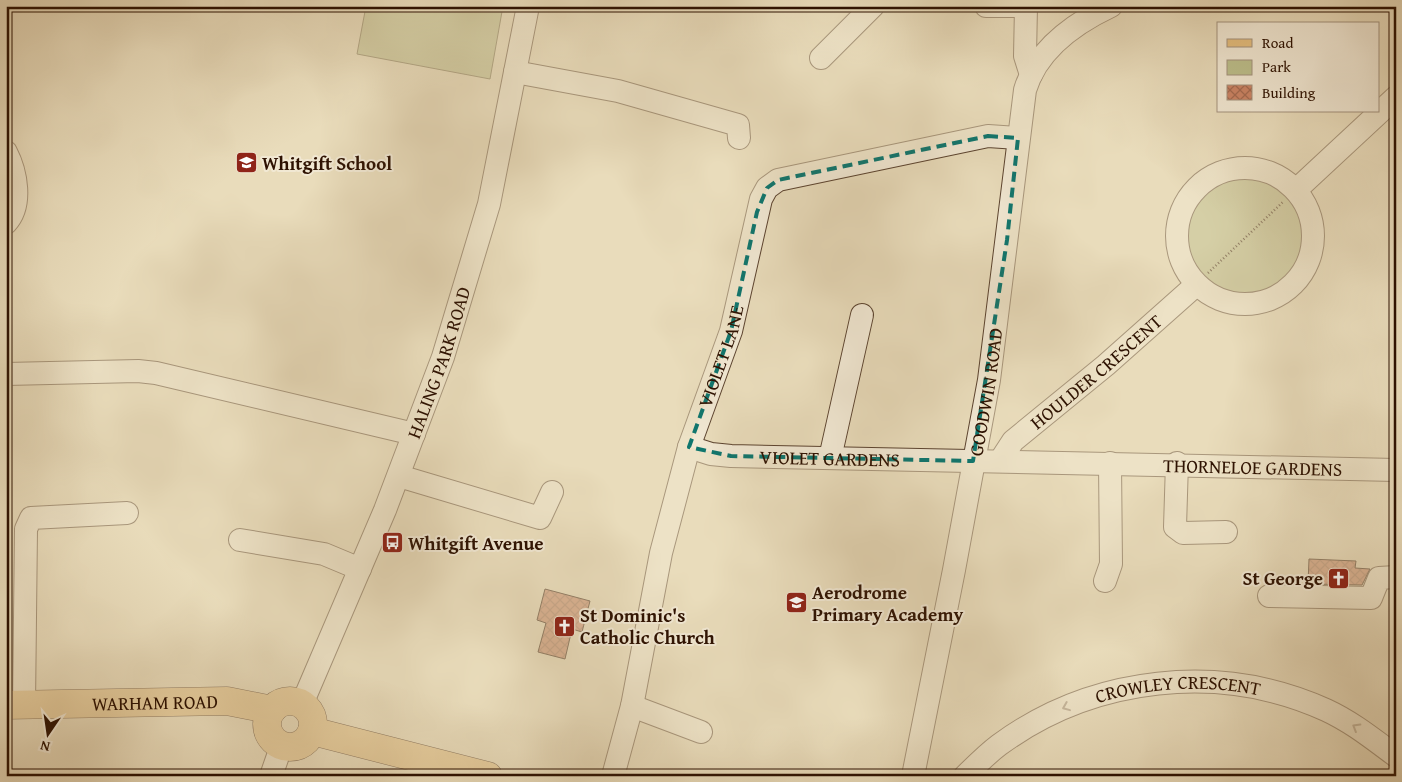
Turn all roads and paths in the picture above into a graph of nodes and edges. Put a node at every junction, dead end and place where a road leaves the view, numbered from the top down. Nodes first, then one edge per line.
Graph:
1 (528, 6) edge
2 (874, 6) edge
3 (986, 6) edge
4 (1026, 6) edge
5 (1111, 6) edge
6 (821, 58) dead end
7 (516, 72) junction
8 (1031, 75) junction
9 (1396, 97) edge
10 (1380, 112) edge
11 (1380, 112) edge
12 (739, 138) dead end
13 (1018, 138) junction
14 (6, 152) edge
15 (1296, 190) junction
16 (6, 223) edge
17 (1196, 285) junction
18 (862, 315) dead end
19 (6, 374) edge
20 (414, 434) junction
21 (689, 448) junction
22 (830, 458) junction
23 (973, 461) junction
24 (1000, 462) junction
25 (1110, 463) junction
26 (1177, 463) junction
27 (1396, 470) edge
28 (399, 476) junction
29 (552, 492) dead end
30 (127, 514) dead end
31 (1226, 532) dead end
32 (240, 540) dead end
33 (360, 569) junction
34 (1396, 578) edge
35 (1105, 581) dead end
36 (1269, 596) dead end
37 (302, 704) junction
38 (15, 705) edge
39 (632, 706) junction
40 (272, 710) junction
41 (312, 731) junction
42 (701, 732) dead end
43 (285, 746) junction
44 (1396, 756) edge
45 (439, 770) edge
46 (271, 776) edge
47 (488, 776) edge
48 (614, 776) edge
49 (913, 776) edge
50 (966, 776) edge

1 - 7 street, HALING PARK ROAD
2 - 6 street
3 - 4 street
4 - 8 street
5 - 8 street
7 - 12 street
7 - 20 street, HALING PARK ROAD
8 - 13 street, GOODWIN ROAD
9 - 10 street
11 - 15 street
13 - 21 street, VIOLET LANE
13 - 23 street, GOODWIN ROAD
14 - 16 street
15 - 17 path
15 - 17 street
15 - 17 street
17 - 24 street, HOULDER CRESCENT
18 - 22 street
19 - 20 street
20 - 28 street, HALING PARK ROAD
21 - 22 street, VIOLET GARDENS
21 - 39 street, VIOLET LANE
22 - 23 street, VIOLET GARDENS
23 - 24 street, THORNELOE GARDENS
23 - 49 street, GOODWIN ROAD
24 - 25 street, THORNELOE GARDENS
25 - 26 street, THORNELOE GARDENS
25 - 35 street
26 - 27 street, THORNELOE GARDENS
26 - 31 street
28 - 29 street
28 - 33 street, HALING PARK ROAD
30 - 38 street
32 - 33 street
33 - 37 street, HALING PARK ROAD
34 - 36 street
37 - 40 main road
37 - 41 main road
38 - 40 main road, WARHAM ROAD
39 - 42 street
39 - 48 street, VIOLET LANE
40 - 43 main road
41 - 43 main road
41 - 45 main road
43 - 46 street
44 -> 50 street, CROWLEY CRESCENT
45 - 47 main road

